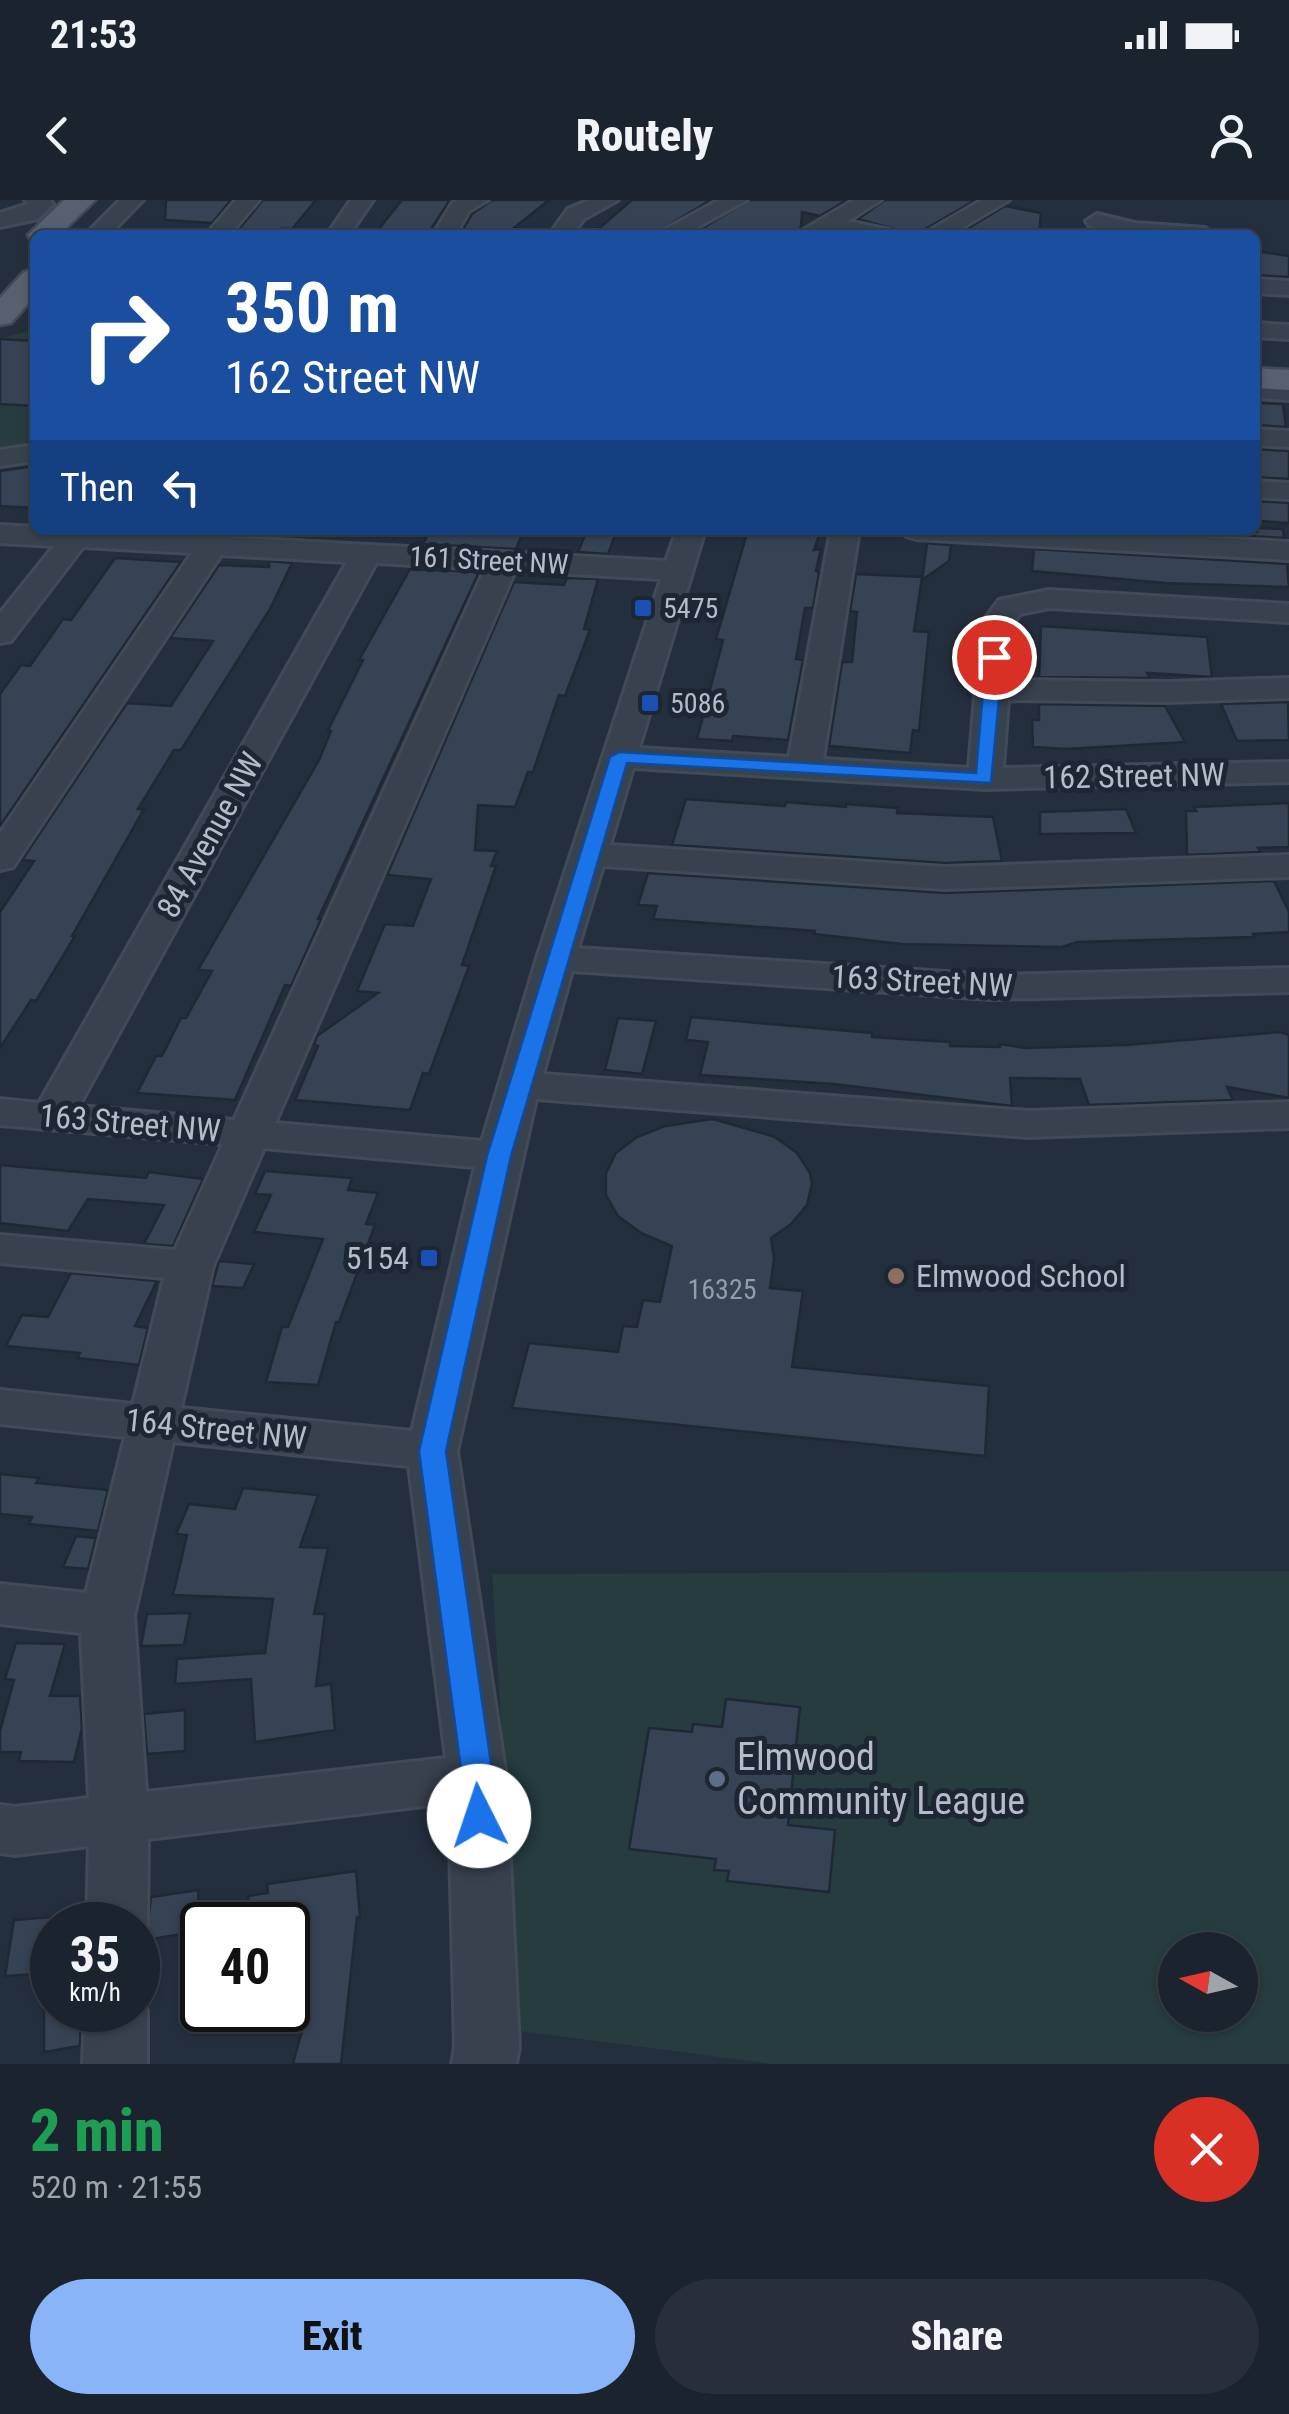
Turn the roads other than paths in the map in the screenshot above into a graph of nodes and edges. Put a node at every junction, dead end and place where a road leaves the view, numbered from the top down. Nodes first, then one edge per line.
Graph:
1 (36, 200) edge
2 (81, 200) edge
3 (108, 200) edge
4 (132, 200) edge
5 (248, 200) edge
6 (362, 200) edge
7 (477, 200) edge
8 (607, 200) edge
9 (736, 200) edge
10 (870, 200) edge
11 (998, 200) edge
12 (1120, 207) dead end
13 (1097, 221) junction
14 (815, 229) edge
15 (40, 230) edge
16 (46, 230) edge
17 (101, 230) edge
18 (221, 230) edge
19 (341, 230) edge
20 (447, 230) edge
21 (564, 230) edge
22 (676, 230) edge
23 (942, 230) edge
24 (1082, 230) edge
25 (1123, 230) edge
26 (29, 238) edge
27 (1260, 286) edge
28 (1289, 288) edge
29 (12, 310) edge
30 (1260, 330) edge
31 (1289, 332) edge
32 (1260, 367) edge
33 (1289, 368) edge
34 (1260, 378) edge
35 (1289, 380) edge
36 (1260, 390) edge
37 (1289, 392) edge
38 (1260, 437) edge
39 (1289, 439) edge
40 (30, 453) edge
41 (0, 458) edge
42 (1260, 489) edge
43 (1289, 491) edge
44 (0, 534) edge
45 (690, 535) edge
46 (844, 535) edge
47 (1005, 535) edge
48 (74, 539) junction
49 (212, 546) junction
50 (1289, 551) edge
51 (367, 554) junction
52 (504, 561) junction
53 (679, 571) junction
54 (1289, 613) edge
55 (0, 634) edge
56 (1289, 688) edge
57 (992, 690) junction
58 (619, 757) junction
59 (804, 768) junction
60 (1289, 772) edge
61 (984, 779) junction
62 (589, 854) junction
63 (0, 859) edge
64 (1289, 866) edge
65 (556, 958) junction
66 (1289, 980) edge
67 (519, 1086) junction
68 (0, 1112) edge
69 (1289, 1115) edge
70 (52, 1116) junction
71 (250, 1134) junction
72 (499, 1156) junction
73 (0, 1248) edge
74 (190, 1266) junction
75 (0, 1407) edge
76 (154, 1423) junction
77 (432, 1451) junction
78 (0, 1604) edge
79 (107, 1616) junction
80 (477, 1777) junction
81 (119, 1819) junction
82 (0, 1829) edge
83 (118, 1902) edge
84 (116, 2032) edge
85 (115, 2064) edge
86 (484, 2064) edge

1 - 26 street
2 - 15 main road
3 - 16 main road
4 - 17 street
5 - 18 street
6 - 19 street
7 - 20 street
8 - 21 street
9 - 22 street
10 - 14 street
11 - 23 street
12 - 13 street
13 - 24 street
13 - 25 street
26 - 29 main road
27 - 28 street
30 - 31 street
32 - 33 street
34 - 35 main road
36 - 37 street
38 - 39 street
40 - 41 street
42 - 43 street
44 - 48 street, 161 Street NW
45 - 53 street
46 - 59 street
47 - 50 street
48 - 49 street, 161 Street NW
48 - 55 street
49 - 51 street, 161 Street NW
49 - 63 street
51 - 52 street, 161 Street NW
51 - 70 street, 84 Avenue NW
52 - 53 street, 161 Street NW
52 - 71 street
53 - 58 street
54 - 57 street
56 - 57 street
57 - 61 street
58 - 59 street, 162 Street NW
58 - 62 street
59 - 61 street, 162 Street NW
60 - 61 street, 162 Street NW
62 - 64 street
62 - 65 street
65 - 66 street, 163 Street NW
65 - 67 street
67 - 69 street
67 - 72 street
68 - 70 street, 163 Street NW
70 - 71 street, 163 Street NW
71 - 72 street, 163 Street NW
71 - 74 street
72 - 77 street
73 - 74 street
74 - 76 street
75 - 76 street, 164 Street NW
76 - 77 street, 164 Street NW
76 - 79 street
77 - 80 street
78 - 79 street
79 - 81 street
80 - 81 street
80 - 86 street
81 - 82 street
81 - 83 street
84 - 85 street

